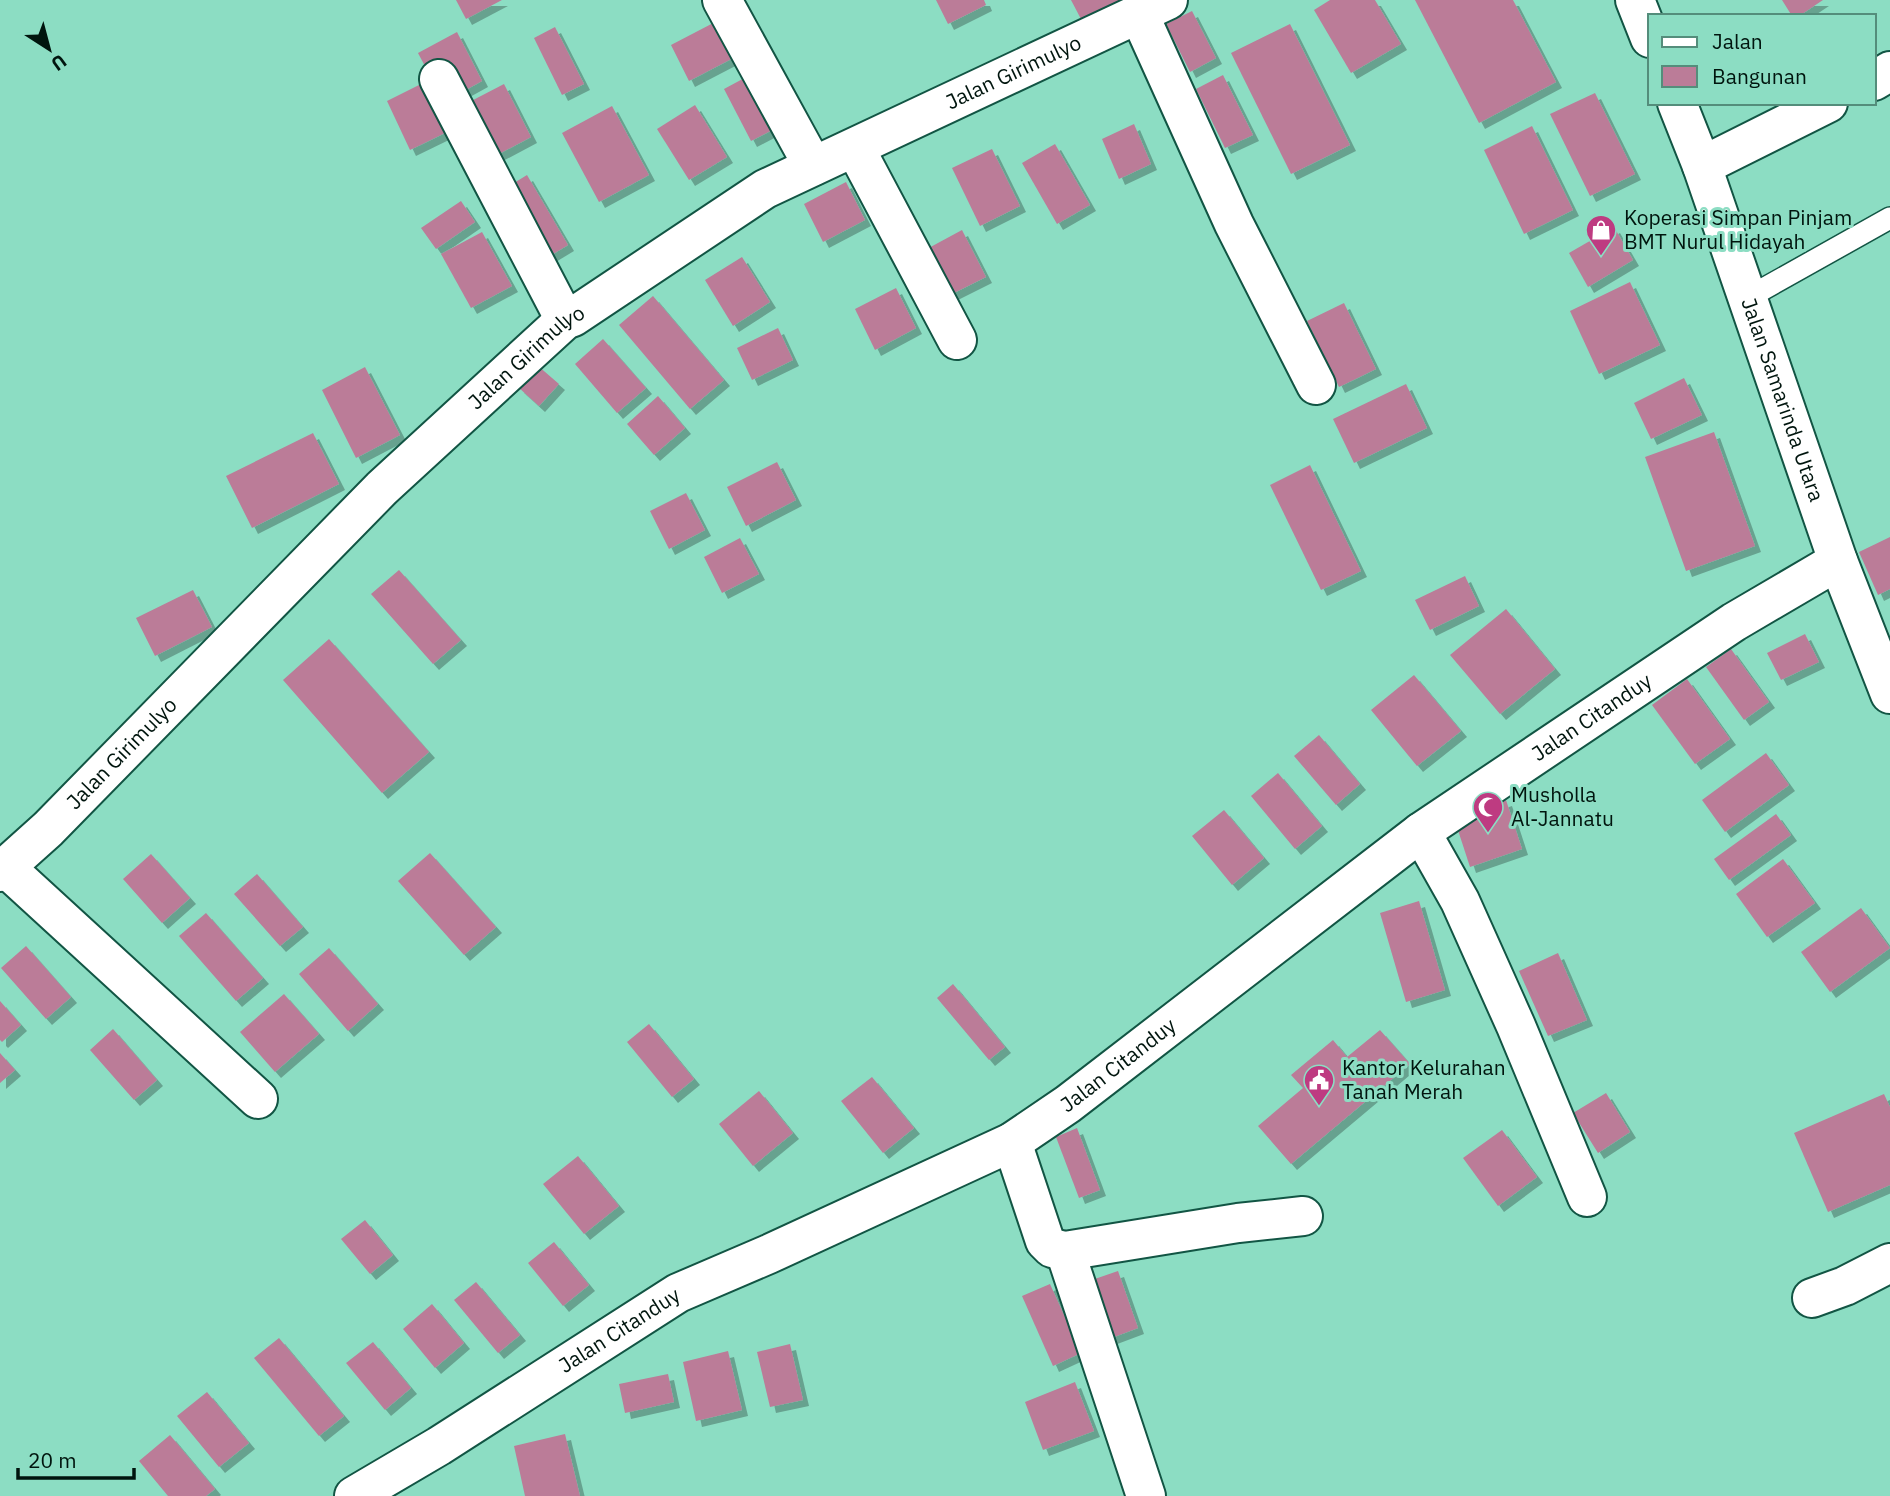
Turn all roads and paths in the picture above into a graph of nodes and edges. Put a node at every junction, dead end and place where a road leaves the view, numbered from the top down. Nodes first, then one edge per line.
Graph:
1 (722, 0) edge
2 (1635, 0) edge
3 (1156, 5) edge
4 (1648, 33) edge
5 (439, 79) dead end
6 (1678, 105) edge
7 (1824, 105) edge
8 (855, 148) junction
9 (814, 166) junction
10 (1702, 166) junction
11 (1890, 218) edge
12 (1748, 297) junction
13 (565, 320) junction
14 (957, 340) dead end
15 (1316, 385) dead end
16 (1838, 562) junction
17 (1890, 694) edge
18 (1421, 832) junction
19 (3, 870) edge
20 (258, 1098) dead end
21 (1012, 1142) junction
22 (1587, 1197) dead end
23 (1303, 1216) dead end
24 (1065, 1251) junction
25 (1890, 1263) edge
26 (1812, 1298) dead end
27 (354, 1496) edge
28 (1146, 1496) edge

1 - 9 main road
2 - 4 main road
3 - 8 main road, Jalan Girimulyo
3 - 15 main road
5 - 13 main road
6 - 10 main road, Jalan Samarinda Utara
7 - 10 main road
8 - 9 main road, Jalan Girimulyo
8 - 14 main road
9 - 13 main road, Jalan Girimulyo
10 - 12 main road, Jalan Samarinda Utara
11 - 12 lane
12 - 16 main road, Jalan Samarinda Utara
13 - 19 main road, Jalan Girimulyo
16 - 17 main road, Jalan Samarinda Utara
16 - 18 main road, Jalan Citanduy
18 - 21 main road, Jalan Citanduy
18 - 22 main road
19 - 20 main road
21 - 24 main road
21 - 27 main road, Jalan Citanduy
23 - 24 main road
24 - 28 main road
25 - 26 main road

